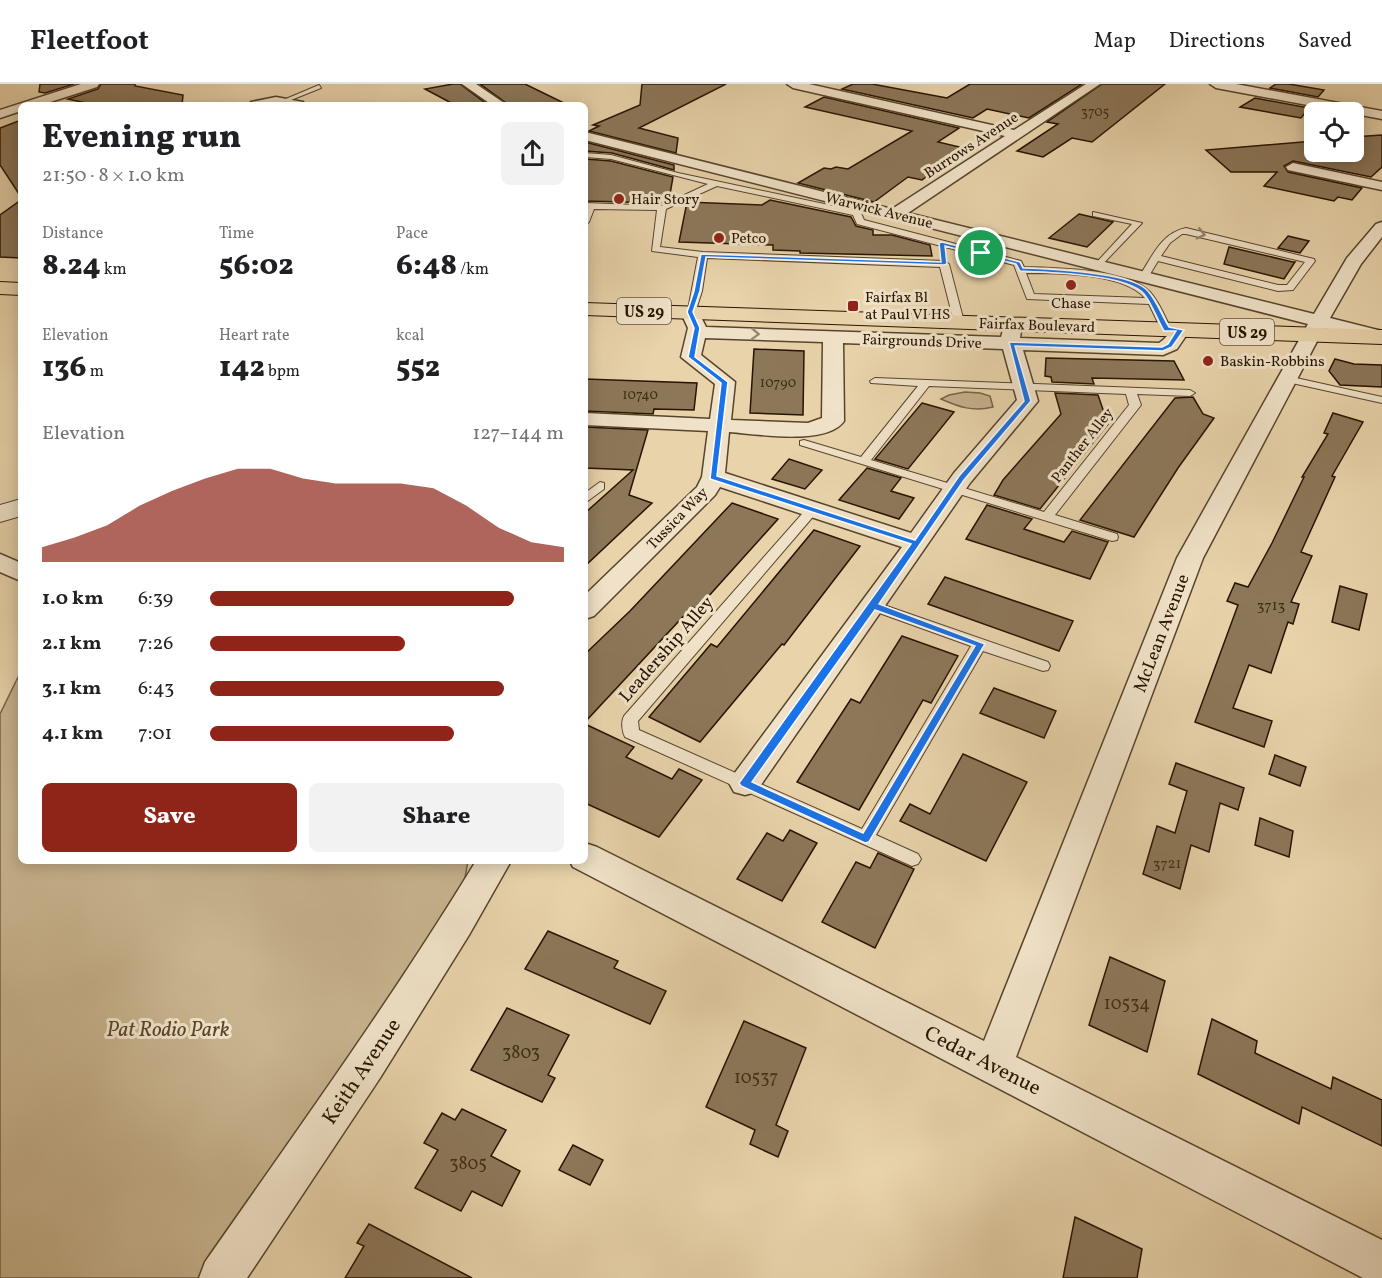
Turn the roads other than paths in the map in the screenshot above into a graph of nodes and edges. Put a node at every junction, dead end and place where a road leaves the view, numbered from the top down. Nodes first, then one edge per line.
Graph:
1 (93, 84) edge
2 (468, 84) edge
3 (793, 84) edge
4 (1094, 84) edge
5 (1216, 84) edge
6 (319, 87) dead end
7 (284, 101) junction
8 (37, 102) edge
9 (277, 102) edge
10 (288, 102) edge
11 (496, 102) edge
12 (18, 108) edge
13 (0, 114) edge
14 (1382, 115) edge
15 (1017, 135) junction
16 (588, 137) edge
17 (588, 155) edge
18 (1293, 167) dead end
19 (716, 183) junction
20 (1382, 186) edge
21 (588, 205) edge
22 (662, 208) junction
23 (895, 214) junction
24 (1096, 214) dead end
25 (1382, 227) edge
26 (998, 240) junction
27 (942, 243) junction
28 (981, 253) junction
29 (703, 255) junction
30 (1157, 258) junction
31 (944, 264) junction
32 (1099, 265) junction
33 (1020, 270) junction
34 (1144, 277) junction
35 (0, 288) edge
36 (18, 289) edge
37 (1151, 301) junction
38 (588, 309) edge
39 (693, 322) junction
40 (959, 322) junction
41 (1315, 328) junction
42 (1174, 329) junction
43 (1012, 334) junction
44 (833, 337) junction
45 (1382, 338) edge
46 (1287, 379) junction
47 (875, 381) dead end
48 (926, 383) junction
49 (1023, 386) junction
50 (1131, 391) junction
51 (1190, 393) dead end
52 (1382, 400) edge
53 (588, 419) edge
54 (718, 425) junction
55 (804, 443) dead end
56 (864, 461) junction
57 (713, 477) junction
58 (600, 486) dead end
59 (954, 489) junction
60 (588, 496) edge
61 (18, 508) edge
62 (813, 509) junction
63 (0, 514) edge
64 (1047, 517) junction
65 (1112, 537) dead end
66 (916, 543) junction
67 (0, 562) edge
68 (18, 571) edge
69 (873, 606) junction
70 (588, 607) edge
71 (980, 644) junction
72 (1043, 666) dead end
73 (745, 783) junction
74 (865, 839) junction
75 (588, 859) edge
76 (912, 859) dead end
77 (492, 864) edge
78 (993, 1065) junction
79 (1382, 1264) edge
80 (221, 1278) edge

1 - 8 street
2 - 11 street
3 - 15 street
4 - 15 street, Burrows Avenue
5 - 14 street
6 - 7 lane
7 - 9 street
7 - 10 street
12 - 13 street
15 - 23 street, Burrows Avenue
16 - 23 street, Warwick Avenue
17 - 19 lane
18 - 20 street
19 - 22 lane
19 - 27 lane
21 - 22 lane
22 - 29 lane
23 - 26 street, Warwick Avenue
24 - 32 lane
25 - 41 street, McLean Avenue
26 - 28 lane
26 - 32 street, Warwick Avenue
27 - 28 lane
27 - 31 lane
28 - 33 lane
29 - 31 lane
29 - 39 lane
30 -> 30 lane
30 - 34 lane
31 - 40 lane
32 - 34 street, Warwick Avenue
33 - 37 lane
33 - 37 lane
34 - 41 street, Warwick Avenue
35 - 36 main road
37 - 42 lane
38 - 39 main road, Fairfax Boulevard / US 29
39 - 40 main road, Fairfax Boulevard / US 29
39 -> 44 street, Fairgrounds Drive
39 - 54 street, Tussica Way
40 - 43 main road, Fairfax Boulevard / US 29
41 - 42 main road, Fairfax Boulevard / US 29
41 - 45 main road, Fairfax Boulevard / US 29
41 - 46 street, McLean Avenue
42 - 43 main road, Fairfax Boulevard / US 29
43 - 44 street, Fairgrounds Drive
43 - 49 street
44 - 54 street
46 - 52 lane
46 - 78 street, McLean Avenue
47 - 48 lane, Panther Alley
48 - 49 lane, Panther Alley
48 - 56 lane
49 - 50 lane, Panther Alley
49 - 59 street
50 - 51 lane, Panther Alley
50 - 64 lane, Panther Alley
53 - 54 street
54 - 57 street, Tussica Way
55 - 56 lane
56 - 59 lane
57 - 62 street
57 - 70 street, Tussica Way
58 - 60 lane
59 - 64 lane
59 - 66 street
61 - 63 street
62 - 66 street
62 - 73 lane, Leadership Alley
64 - 65 lane
66 - 69 street
67 - 68 street
69 - 71 lane
69 - 73 street
71 - 72 lane
71 - 74 lane
73 - 74 lane, Leadership Alley
74 - 76 lane, Leadership Alley
75 - 78 street, Cedar Avenue
77 - 80 street, Keith Avenue
78 - 79 street, Cedar Avenue

